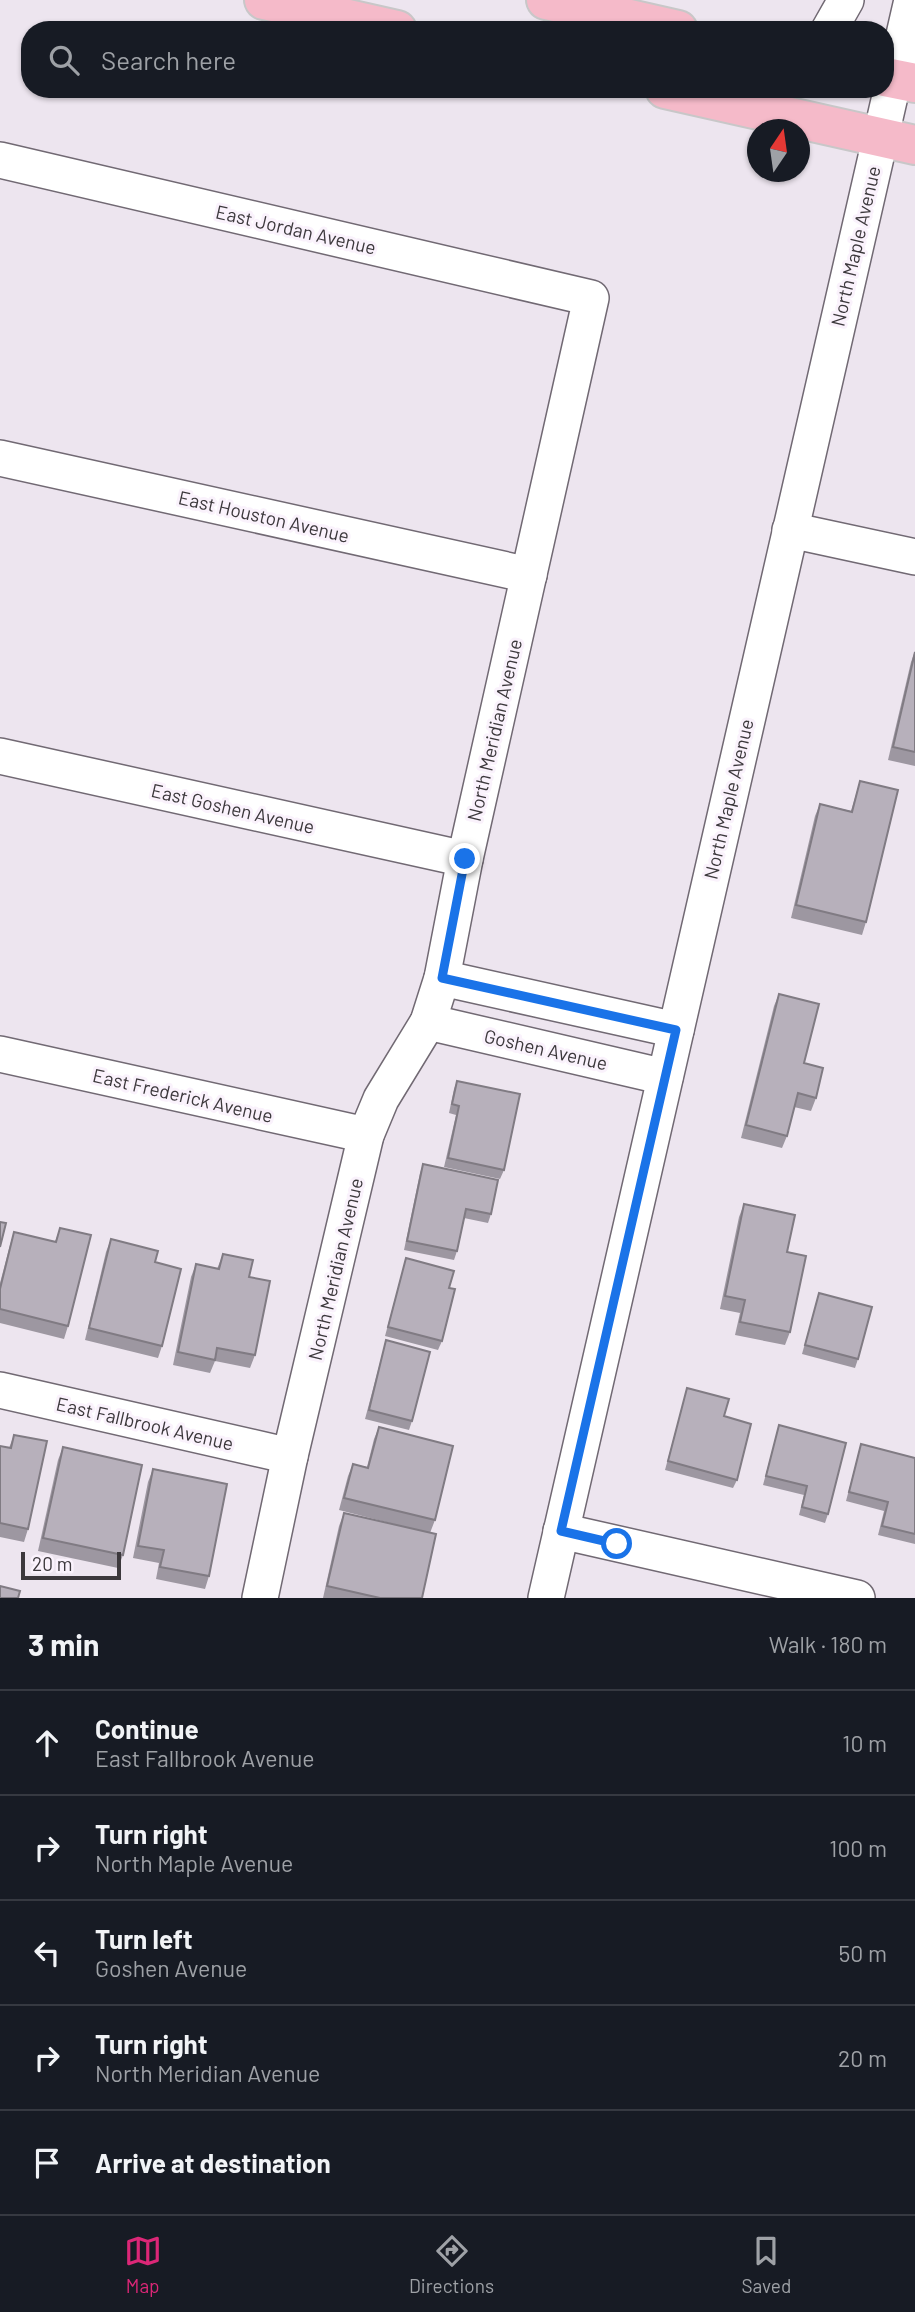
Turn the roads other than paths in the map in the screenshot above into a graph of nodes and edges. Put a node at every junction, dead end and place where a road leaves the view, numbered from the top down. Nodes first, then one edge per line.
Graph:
1 (264, 0) edge
2 (547, 0) edge
3 (846, 0) edge
4 (912, 0) edge
5 (357, 21) edge
6 (639, 21) edge
7 (835, 21) edge
8 (898, 79) edge
9 (704, 98) edge
10 (898, 141) edge
11 (0, 160) edge
12 (591, 299) joint
13 (0, 458) edge
14 (790, 530) junction
15 (915, 557) edge
16 (529, 575) junction
17 (0, 756) edge
18 (465, 859) junction
19 (442, 978) junction
20 (428, 1022) junction
21 (676, 1030) junction
22 (0, 1054) edge
23 (665, 1077) junction
24 (366, 1135) junction
25 (0, 1390) edge
26 (290, 1456) junction
27 (561, 1531) junction
28 (260, 1598) edge
29 (546, 1598) edge
30 (857, 1598) edge

1 - 5 main road
2 - 6 main road
3 - 7 street
4 - 8 street, North Maple Avenue
8 - 10 street, North Maple Avenue
9 - 10 main road
10 - 14 street, North Maple Avenue
11 - 12 street, East Jordan Avenue
12 - 16 street, North Meridian Avenue
13 - 16 street, East Houston Avenue
14 - 15 street
14 - 21 street, North Maple Avenue
16 - 18 street, North Meridian Avenue
17 - 18 street, East Goshen Avenue
18 - 19 street, North Meridian Avenue
19 - 20 street, North Meridian Avenue
19 - 21 street
20 - 23 street, Goshen Avenue
20 - 24 street, North Meridian Avenue
21 - 23 street, North Maple Avenue
22 - 24 street, East Frederick Avenue
23 - 27 street, North Maple Avenue
24 - 26 street, North Meridian Avenue
25 - 26 street, East Fallbrook Avenue
26 - 28 street, North Meridian Avenue
27 - 29 street, North Maple Avenue
27 - 30 street

